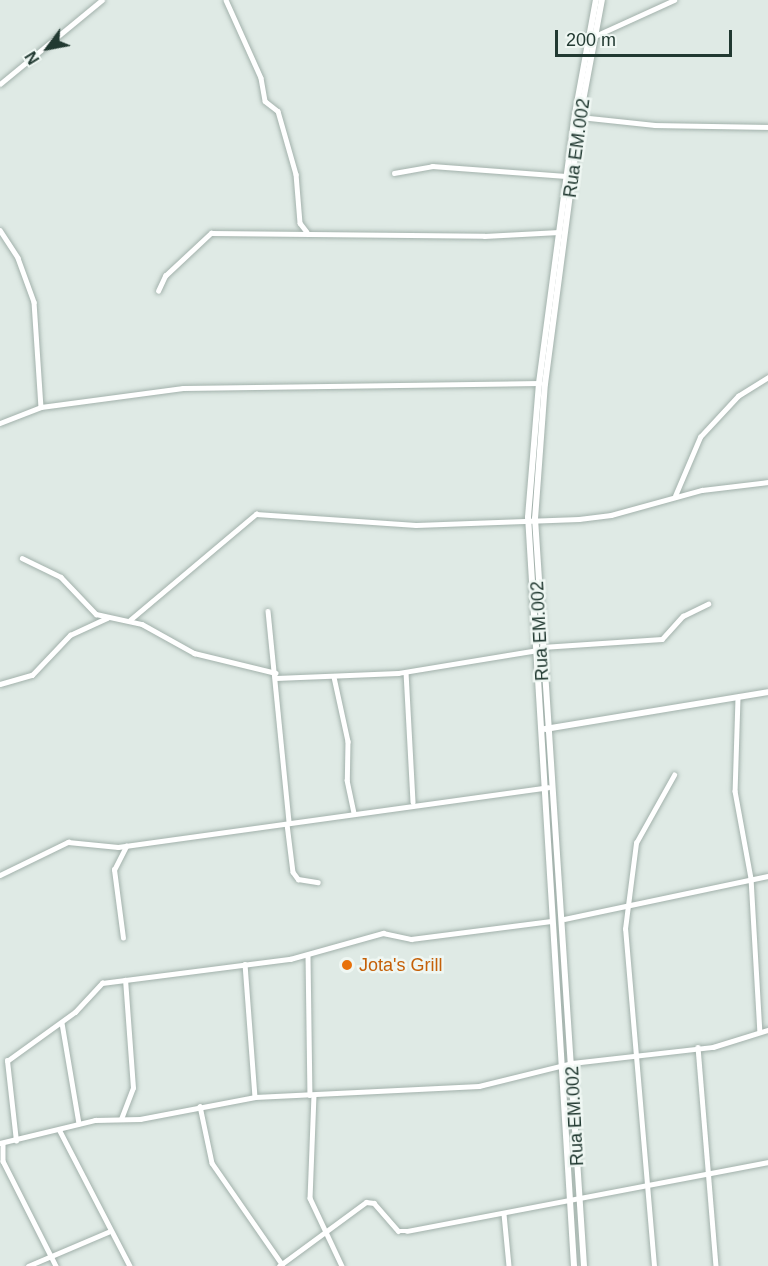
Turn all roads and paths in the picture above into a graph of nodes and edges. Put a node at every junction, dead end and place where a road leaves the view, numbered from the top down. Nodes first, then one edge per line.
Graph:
1 (102, 0) edge
2 (226, 0) edge
3 (596, 0) edge
4 (602, 0) edge
5 (674, 0) edge
6 (595, 36) junction
7 (0, 84) edge
8 (580, 117) junction
9 (768, 127) edge
10 (394, 173) dead end
11 (566, 176) junction
12 (0, 230) edge
13 (307, 232) junction
14 (559, 232) junction
15 (158, 291) dead end
16 (768, 377) edge
17 (539, 383) junction
18 (41, 407) junction
19 (0, 423) edge
20 (768, 482) edge
21 (675, 496) junction
22 (532, 518) junction
23 (22, 558) dead end
24 (708, 604) dead end
25 (268, 611) dead end
26 (107, 618) junction
27 (130, 620) junction
28 (541, 647) junction
29 (532, 651) junction
30 (406, 672) junction
31 (276, 676) junction
32 (334, 677) junction
33 (0, 684) edge
34 (768, 692) edge
35 (738, 698) junction
36 (545, 729) junction
37 (674, 775) dead end
38 (552, 786) junction
39 (542, 787) junction
40 (413, 802) junction
41 (354, 813) junction
42 (288, 824) junction
43 (127, 845) junction
44 (0, 874) edge
45 (768, 876) edge
46 (751, 878) junction
47 (318, 882) dead end
48 (627, 905) junction
49 (564, 919) junction
50 (551, 921) junction
51 (123, 938) dead end
52 (308, 955) junction
53 (245, 964) junction
54 (125, 980) junction
55 (62, 1023) junction
56 (768, 1030) edge
57 (760, 1032) junction
58 (698, 1047) junction
59 (635, 1054) junction
60 (572, 1063) junction
61 (562, 1066) junction
62 (312, 1095) junction
63 (255, 1097) junction
64 (200, 1106) junction
65 (121, 1119) junction
66 (79, 1124) junction
67 (60, 1131) junction
68 (16, 1141) junction
69 (1, 1143) edge
70 (768, 1162) edge
71 (708, 1174) junction
72 (647, 1186) junction
73 (580, 1198) junction
74 (571, 1201) junction
75 (504, 1214) junction
76 (108, 1232) junction
77 (322, 1235) junction
78 (52, 1257) junction
79 (280, 1265) edge
80 (28, 1266) edge
81 (56, 1266) edge
82 (130, 1266) edge
83 (342, 1266) edge
84 (509, 1266) edge
85 (574, 1266) edge
86 (584, 1266) edge
87 (654, 1266) edge
88 (716, 1266) edge

1 - 7 street
2 - 13 street
3 - 11 street, Rua EM.002
4 - 6 street, Rua EM.002
5 - 6 street
6 - 8 street, Rua EM.002
8 - 9 street
8 - 22 street, Rua EM.002
10 - 11 street
11 - 14 street, Rua EM.002
12 - 18 street
13 - 14 street
13 - 15 street
14 - 17 street, Rua EM.002
16 - 21 street
17 - 18 street
17 - 22 street, Rua EM.002
18 - 19 street
20 - 21 street
21 - 22 street
22 - 27 street
22 - 28 street, Rua EM.002
22 - 29 street, Rua EM.002
23 - 26 street
24 - 28 street
25 - 31 street
26 - 27 street
26 - 33 street
27 - 31 street
28 - 36 street, Rua EM.002
29 - 30 street
29 - 39 street, Rua EM.002
30 - 32 street
30 - 40 street
31 - 32 street
31 - 42 street
32 - 41 street
34 - 35 street
35 - 36 street
35 - 46 street
36 - 38 street, Rua EM.002
37 - 48 street
38 - 39 street
38 - 49 street, Rua EM.002
39 - 40 street
39 - 50 street, Rua EM.002
40 - 41 street
41 - 42 street
42 - 43 street
42 - 47 street
43 - 44 street
43 - 51 street
45 - 46 street
46 - 48 street
46 - 57 street
48 - 49 street
48 - 59 street
49 - 60 street, Rua EM.002
50 - 52 street
50 - 61 street, Rua EM.002
52 - 53 street
52 - 62 street
53 - 54 street
53 - 63 street
54 - 55 street
54 - 65 street
55 - 66 street
55 - 68 street
56 - 57 street
57 - 58 street
58 - 59 street
58 - 71 street
59 - 60 street
59 - 72 street
60 - 61 street
60 - 73 street, Rua EM.002
61 - 62 street
61 - 74 street, Rua EM.002
62 - 63 street
62 - 77 street
63 - 64 street
64 - 65 street
64 - 79 street
65 - 66 street
66 - 67 street
67 - 68 street
67 - 76 street
68 - 69 street
69 - 78 street
70 - 71 street
71 - 72 street
71 - 88 street
72 - 73 street
72 - 87 street
73 - 74 street
73 - 86 street, Rua EM.002
74 - 75 street
74 - 85 street, Rua EM.002
75 - 77 street
75 - 84 street
76 - 78 street
76 - 82 street
77 - 79 street
77 - 83 street
78 - 80 street
78 - 81 street

